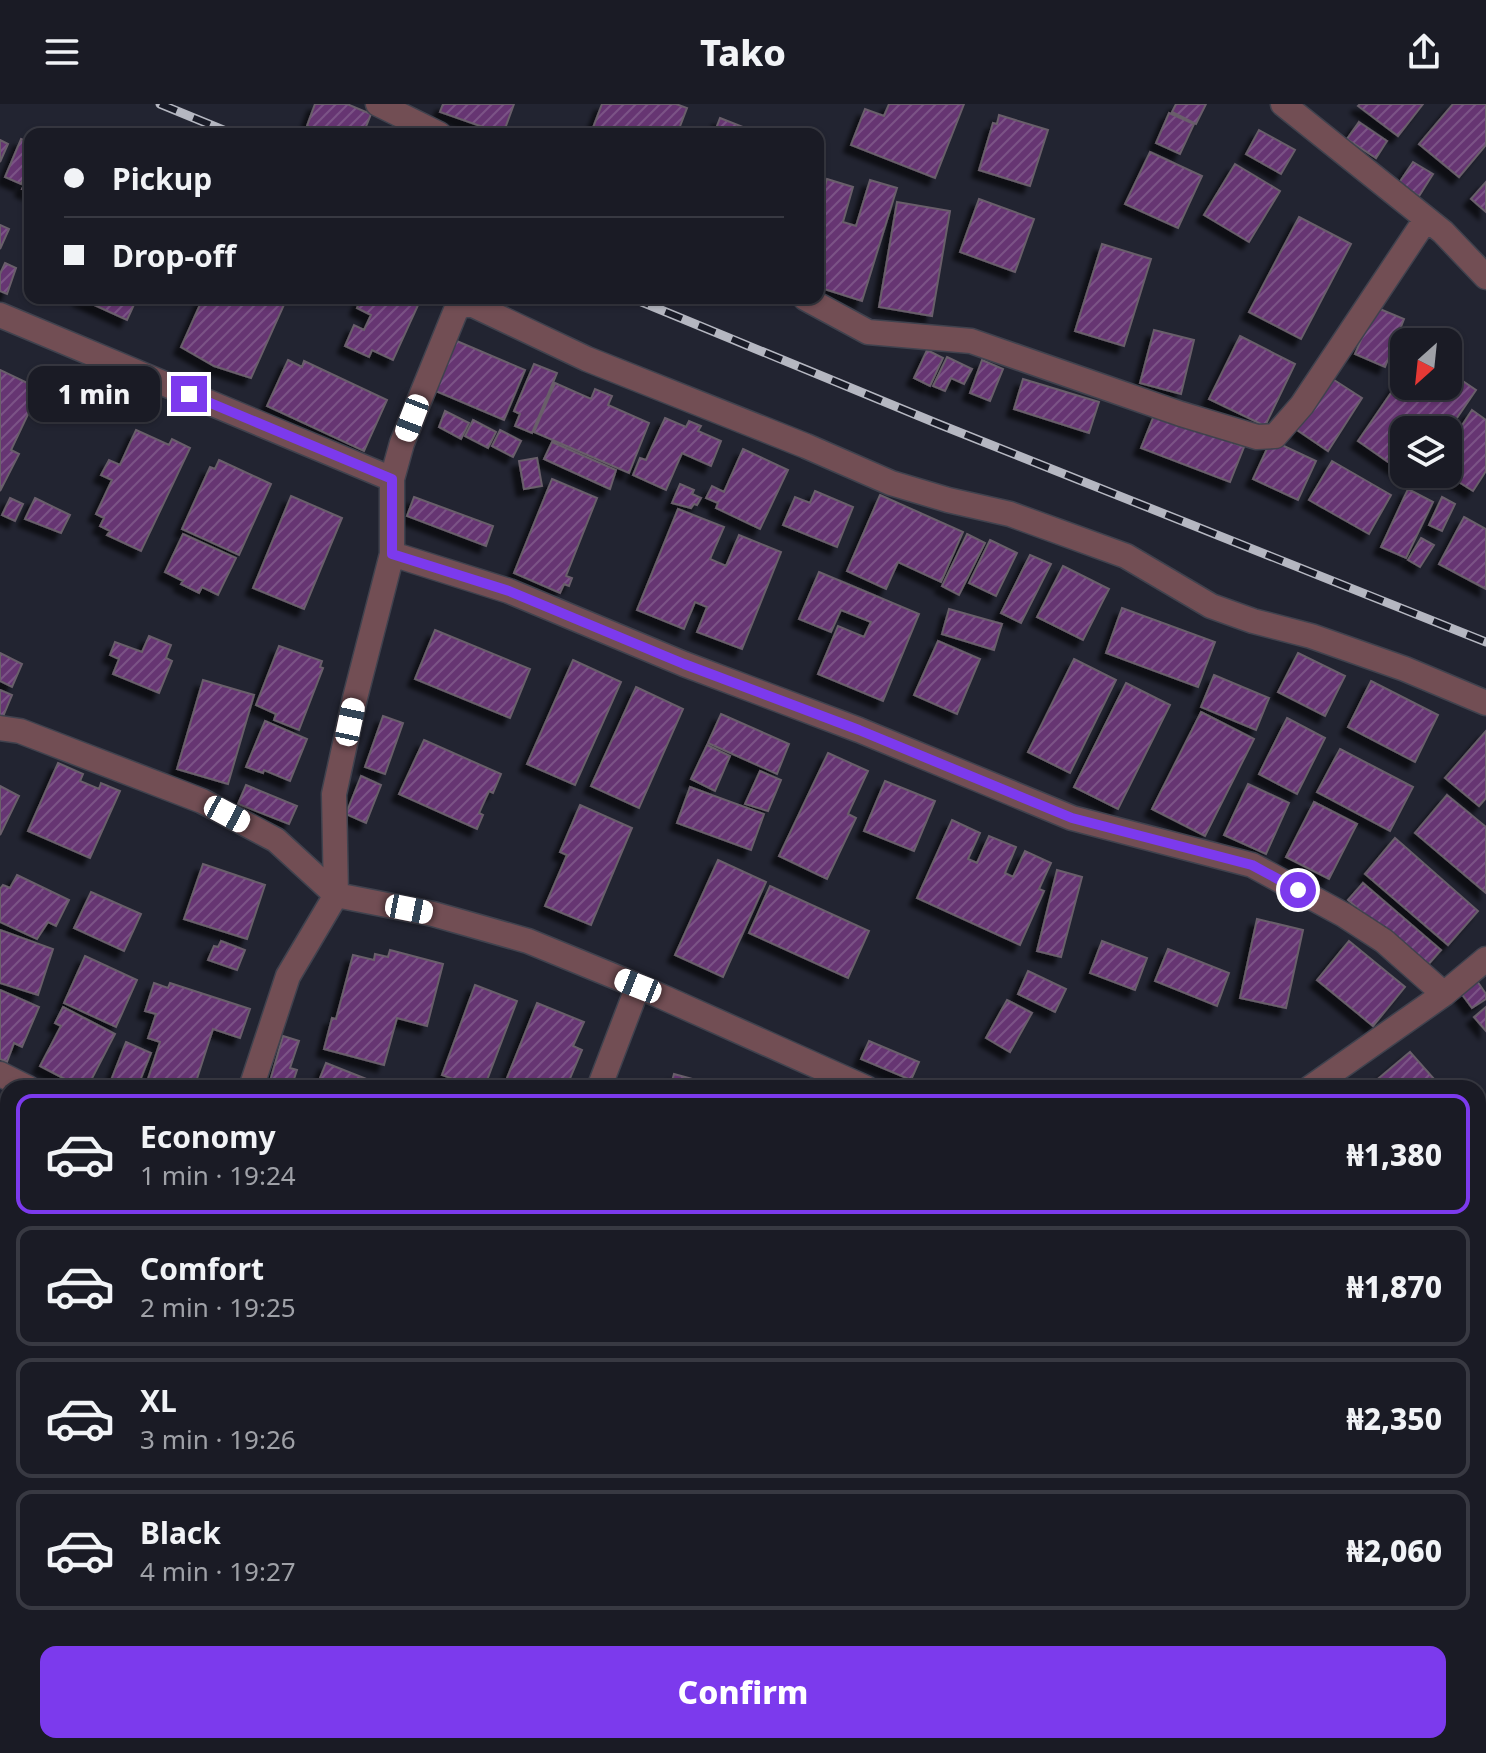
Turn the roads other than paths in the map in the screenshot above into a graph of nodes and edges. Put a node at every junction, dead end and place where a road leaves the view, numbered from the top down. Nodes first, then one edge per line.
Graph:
1 (378, 104) edge
2 (1283, 104) edge
3 (427, 128) edge
4 (1426, 219) junction
5 (1486, 277) edge
6 (816, 304) edge
7 (0, 315) edge
8 (392, 479) junction
9 (392, 554) junction
10 (1486, 703) edge
11 (0, 728) edge
12 (336, 895) junction
13 (1486, 959) edge
14 (638, 986) junction
15 (1444, 994) junction
16 (254, 1080) edge
17 (602, 1080) edge
18 (848, 1080) edge
19 (1321, 1080) edge

1 - 3 street
2 - 4 street
4 - 5 street
4 - 6 street
7 - 8 street
8 - 9 street
8 - 10 street
9 - 12 street
9 - 15 street
11 - 12 street
12 - 14 street
12 - 16 street
13 - 15 street
14 - 17 street
14 - 18 street
15 - 19 street

